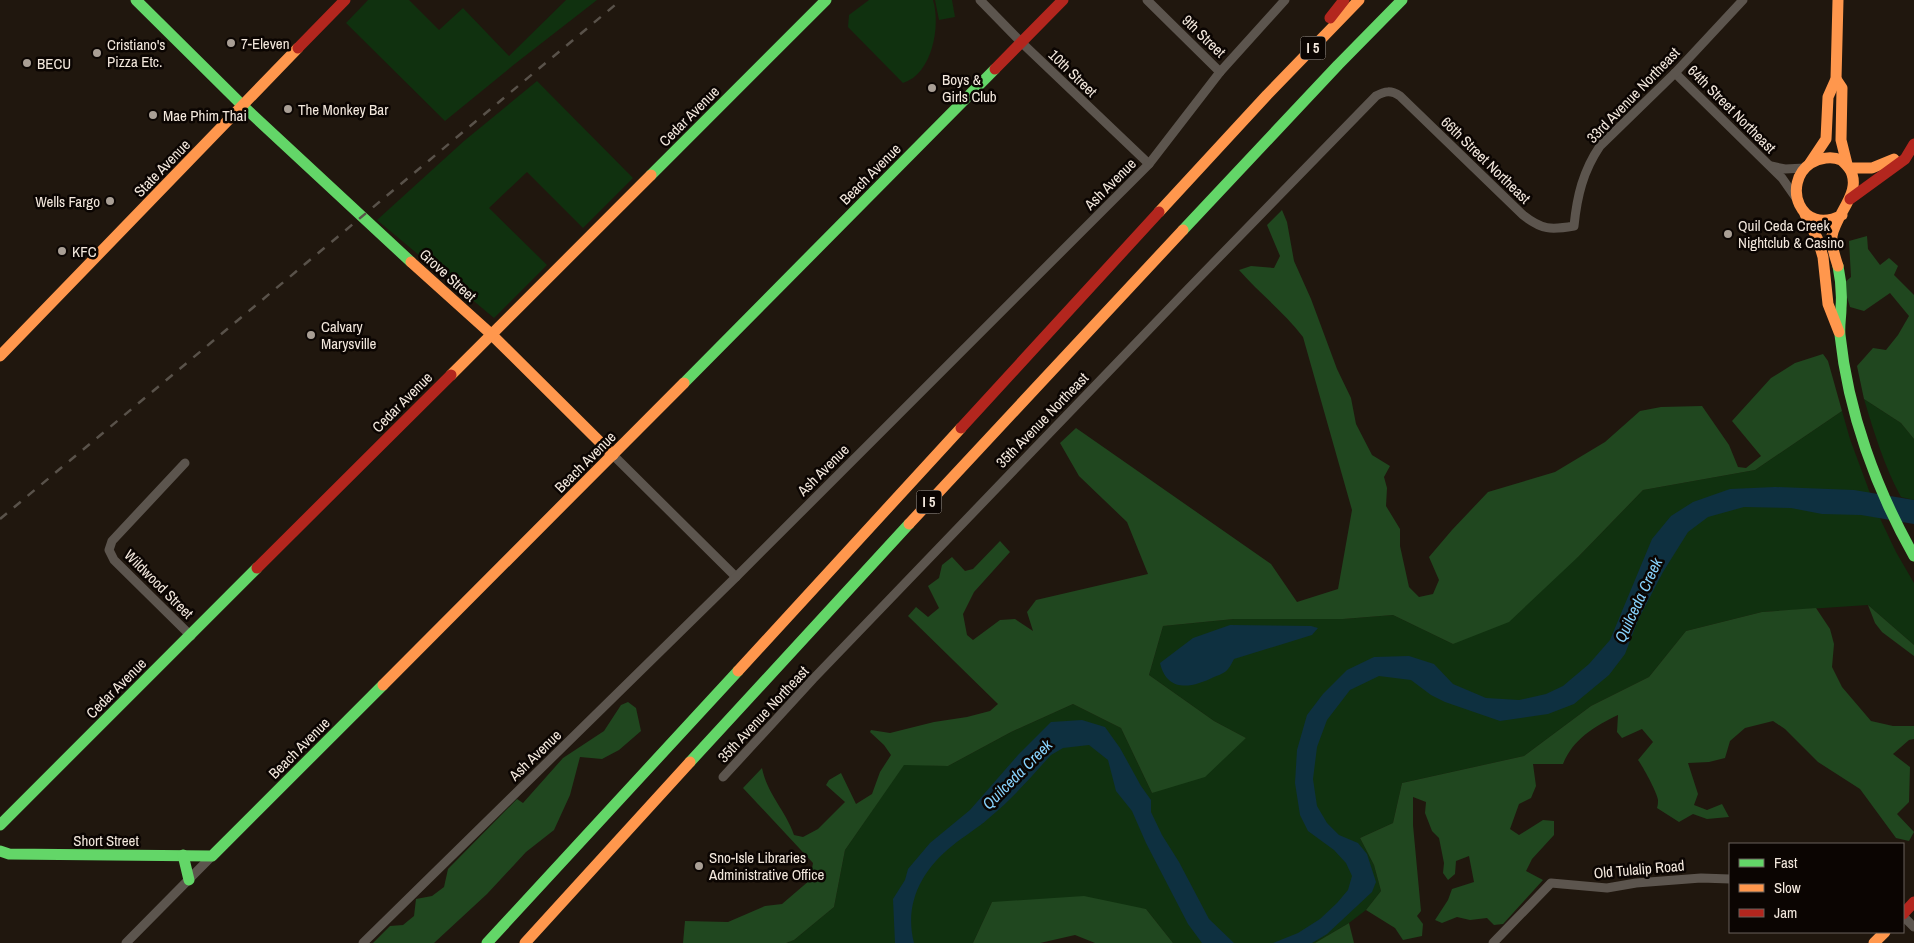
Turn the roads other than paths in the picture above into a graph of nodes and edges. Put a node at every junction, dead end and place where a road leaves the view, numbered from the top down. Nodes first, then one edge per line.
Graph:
1 (136, 0) edge
2 (345, 0) edge
3 (826, 0) edge
4 (980, 0) edge
5 (1063, 0) edge
6 (1147, 0) edge
7 (1285, 0) edge
8 (1344, 0) edge
9 (1359, 0) edge
10 (1402, 0) edge
11 (1412, 0) edge
12 (1743, 0) edge
13 (1838, 0) edge
14 (1021, 42) junction
15 (1338, 65) junction
16 (1220, 72) junction
17 (1675, 72) junction
18 (1836, 78) junction
19 (1388, 92) joint
20 (1268, 96) junction
21 (242, 105) junction
22 (1912, 146) edge
23 (1149, 164) junction
24 (1770, 166) junction
25 (1808, 166) junction
26 (1848, 166) junction
27 (1850, 199) junction
28 (1798, 200) junction
29 (1804, 213) junction
30 (1842, 214) junction
31 (1574, 226) joint
32 (1840, 332) junction
33 (491, 334) junction
34 (0, 356) edge
35 (613, 456) junction
36 (186, 463) dead end
37 (1914, 556) edge
38 (736, 577) junction
39 (191, 636) junction
40 (723, 777) dead end
41 (0, 825) edge
42 (0, 851) edge
43 (183, 856) junction
44 (212, 856) junction
45 (1729, 879) edge
46 (189, 880) junction
47 (1914, 902) edge
48 (1904, 914) edge
49 (1904, 916) edge
50 (1914, 927) edge
51 (1885, 933) edge
52 (126, 943) edge
53 (363, 943) edge
54 (487, 943) edge
55 (525, 943) edge
56 (1493, 943) edge
57 (1874, 943) edge

1 - 21 main road, Grove Street
2 - 21 main road, State Avenue
3 - 33 main road, Cedar Avenue
4 - 14 street, 10th Street
5 - 14 main road, Beach Avenue
6 - 16 street, 9th Street
7 - 16 street, Ash Avenue
8 - 20 main road
9 - 20 main road, I 5
10 - 15 main road, I 5
11 - 15 main road
12 - 17 street, 33rd Avenue Northeast
13 - 18 main road
14 - 23 street, 10th Street
14 - 35 main road, Beach Avenue
15 - 55 main road, I 5
16 - 23 street, Ash Avenue
17 - 24 street, 64th Street Northeast
17 - 31 street, 33rd Avenue Northeast
18 - 25 main road
18 - 26 main road
19 - 31 street, 66th Street Northeast
19 - 40 street, 35th Avenue Northeast
20 - 54 main road, I 5
21 - 33 main road, Grove Street
21 - 34 main road, State Avenue
22 - 26 main road
22 - 27 main road
23 - 38 street, Ash Avenue
24 - 25 street, 64th Street Northeast
24 - 28 street, 64th Street Northeast
25 - 26 main road
25 - 28 main road
26 - 27 main road
27 - 30 main road
28 - 29 main road
29 - 30 main road
29 - 32 main road
30 - 32 main road
32 - 37 main road
33 - 35 main road, Grove Street
33 - 39 main road, Cedar Avenue
35 - 38 street, Grove Street
35 - 44 main road, Beach Avenue
36 - 39 street, Wildwood Street
38 - 53 street, Ash Avenue
39 - 41 main road, Cedar Avenue
42 - 43 main road, Short Street
43 - 44 main road, Short Street
43 - 46 main road
44 - 46 street, Beach Avenue
45 - 56 street, Old Tulalip Road
46 - 52 street, Beach Avenue
47 - 48 main road
49 - 50 street
51 - 57 main road

